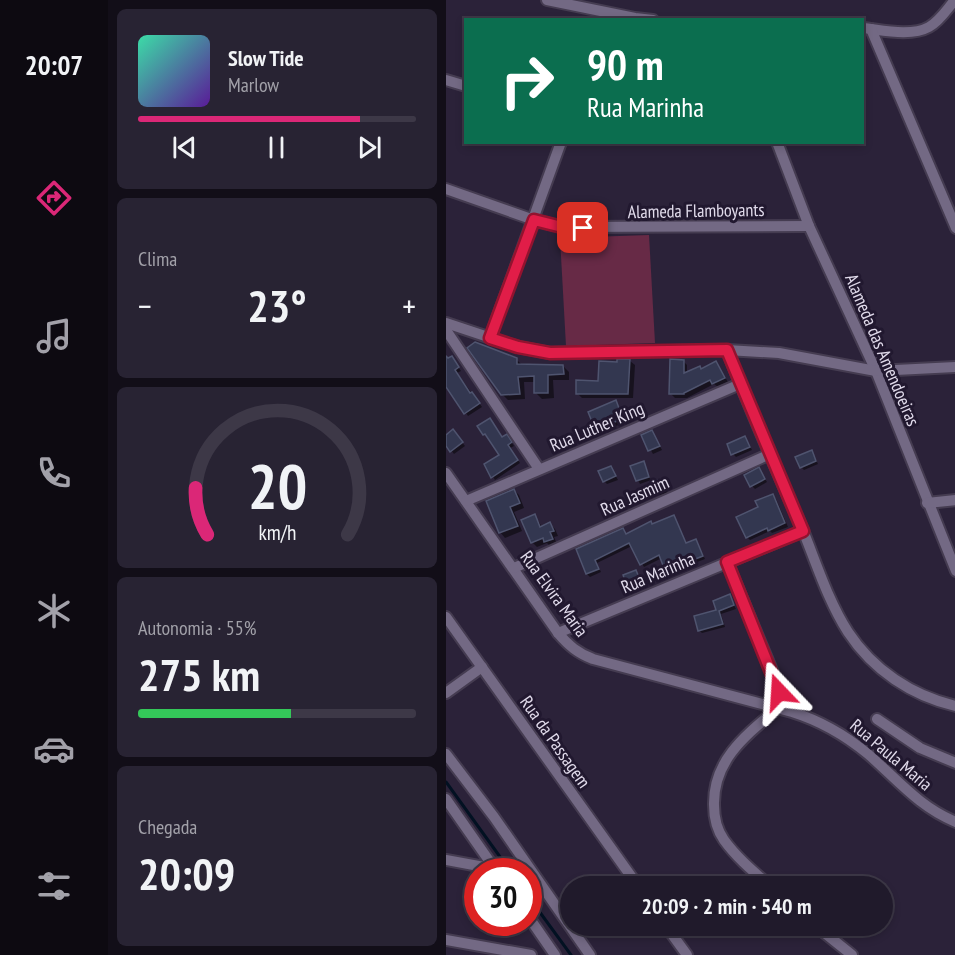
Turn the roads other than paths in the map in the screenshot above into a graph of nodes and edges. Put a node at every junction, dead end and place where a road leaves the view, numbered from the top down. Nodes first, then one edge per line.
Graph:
1 (547, 0) edge
2 (954, 0) edge
3 (635, 18) edge
4 (867, 29) edge
5 (894, 31) junction
6 (880, 49) junction
7 (446, 80) edge
8 (464, 85) edge
9 (560, 144) edge
10 (778, 144) edge
11 (446, 189) edge
12 (534, 220) junction
13 (809, 226) junction
14 (956, 228) edge
15 (446, 324) edge
16 (446, 330) edge
17 (490, 338) junction
18 (727, 350) junction
19 (956, 367) edge
20 (876, 371) junction
21 (740, 384) junction
22 (770, 454) junction
23 (539, 469) junction
24 (446, 473) edge
25 (956, 500) edge
26 (466, 501) junction
27 (927, 503) junction
28 (803, 531) junction
29 (727, 562) junction
30 (514, 568) junction
31 (956, 571) edge
32 (446, 616) edge
33 (558, 633) junction
34 (482, 667) junction
35 (446, 693) edge
36 (956, 706) edge
37 (778, 708) junction
38 (877, 719) dead end
39 (446, 754) edge
40 (956, 763) edge
41 (446, 800) edge
42 (956, 822) edge
43 (487, 858) edge
44 (446, 860) edge
45 (464, 864) edge
46 (631, 876) edge
47 (759, 876) edge
48 (542, 936) edge
49 (673, 936) edge
50 (828, 936) edge
51 (446, 940) edge
52 (532, 955) edge
53 (556, 955) edge
54 (590, 955) edge
55 (687, 955) edge
56 (852, 955) edge

1 - 3 street
2 - 5 street
4 - 5 street
4 - 6 street
5 - 6 street
6 - 14 street
7 - 8 street
9 - 12 street
10 - 13 street, Alameda das Amendoeiras
11 - 12 street, Alameda Flamboyants
12 - 13 street, Alameda Flamboyants
12 - 17 street
13 - 20 street, Alameda das Amendoeiras
15 - 17 street
16 - 23 street
17 - 18 street
18 - 20 street
18 - 21 street
19 - 20 street
20 - 27 street, Alameda das Amendoeiras
21 - 22 street
21 - 23 street, Rua Luther King
22 - 28 street
22 - 30 street, Rua Jasmim
23 - 26 street, Rua Luther King
24 - 26 street, Rua Elvira Maria
25 - 27 street
26 - 30 street, Rua Elvira Maria
27 - 31 street, Alameda das Amendoeiras
28 - 29 street, Rua Marinha
28 - 36 street
29 - 33 street, Rua Marinha
29 - 37 street
30 - 33 street, Rua Elvira Maria
32 - 34 street, Rua da Passagem
33 - 37 street, Rua Elvira Maria
34 - 35 street
34 - 46 street, Rua da Passagem
37 - 42 street, Rua Paula Maria
37 - 47 street
38 - 40 street
39 - 54 street
41 - 43 street
44 - 45 street
48 - 53 street
49 - 55 street
50 - 56 street
51 - 52 street

